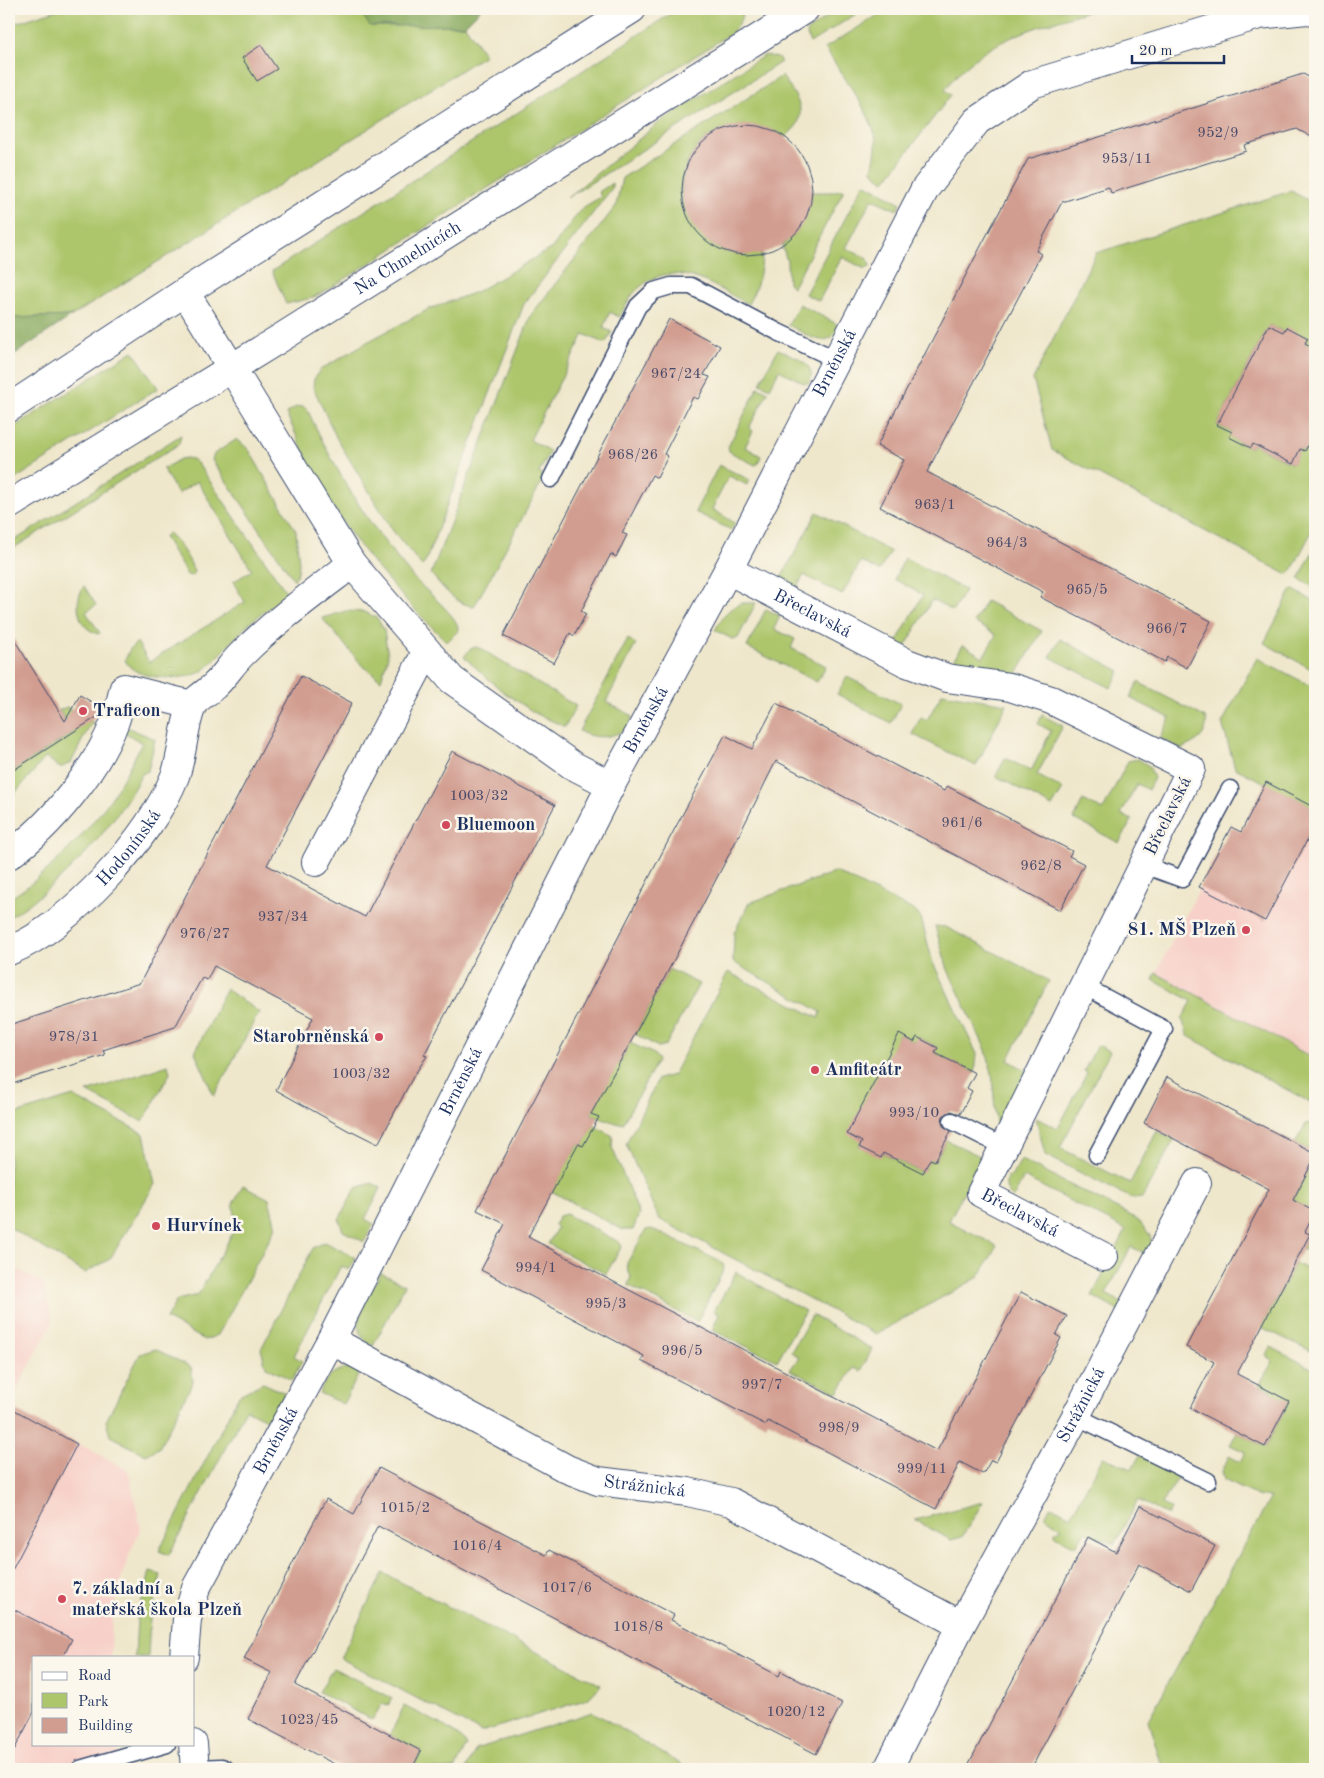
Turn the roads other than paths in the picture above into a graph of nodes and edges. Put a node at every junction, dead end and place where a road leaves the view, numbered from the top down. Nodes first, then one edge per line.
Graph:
1 (632, 9) edge
2 (1315, 11) edge
3 (790, 13) edge
4 (184, 292) junction
5 (837, 360) junction
6 (233, 368) junction
7 (9, 408) edge
8 (551, 479) dead end
9 (9, 505) edge
10 (352, 564) junction
11 (728, 570) junction
12 (427, 651) junction
13 (192, 705) junction
14 (611, 785) junction
15 (1230, 788) dead end
16 (9, 854) edge
17 (316, 862) dead end
18 (1144, 865) junction
19 (9, 951) edge
20 (1084, 986) junction
21 (952, 1121) dead end
22 (1004, 1147) junction
23 (1097, 1156) dead end
24 (1197, 1183) dead end
25 (1104, 1257) dead end
26 (331, 1340) junction
27 (1076, 1416) junction
28 (1208, 1481) dead end
29 (961, 1625) junction
30 (184, 1656) edge
31 (160, 1746) edge
32 (194, 1760) edge
33 (80, 1769) edge
34 (226, 1769) edge
35 (888, 1769) edge

1 - 4 street
2 - 5 street, Brněnská
3 - 6 street, Na Chmelnicích
4 - 6 street
4 - 7 street
5 - 8 lane
5 - 11 street, Brněnská
6 - 9 street, Na Chmelnicích
6 - 10 street
10 - 12 street
10 - 13 street
11 - 14 street, Brněnská
11 - 18 street, Břeclavská
12 - 14 street
12 - 17 street
13 - 16 street
13 - 19 street, Hodonínská
14 - 26 street, Brněnská
15 - 18 lane
18 - 20 street, Břeclavská
20 - 22 street, Břeclavská
20 - 23 lane
21 - 22 lane
22 - 25 street, Břeclavská
24 - 27 street, Strážnická
26 - 29 street, Strážnická
26 - 30 street, Brněnská
27 - 28 lane
27 - 29 street, Strážnická
29 - 35 street, Strážnická
31 - 33 lane
32 - 34 lane

